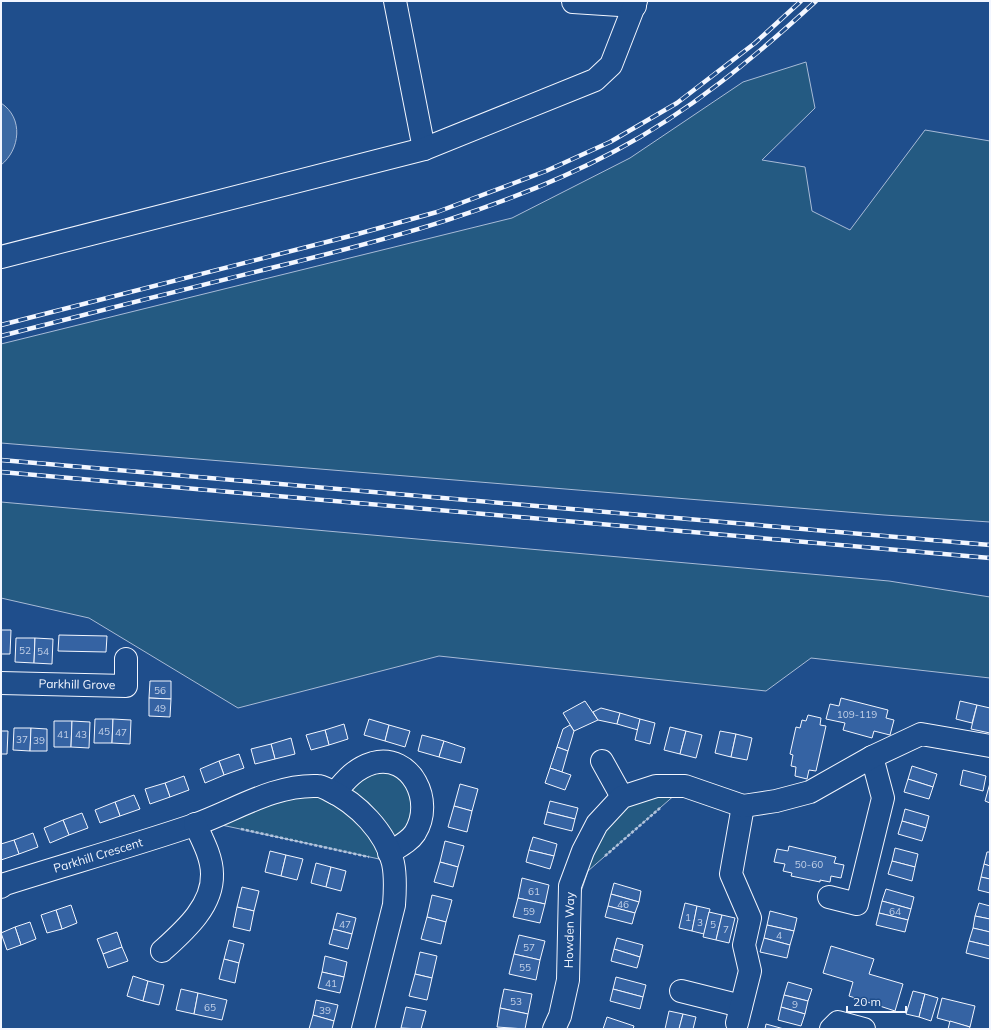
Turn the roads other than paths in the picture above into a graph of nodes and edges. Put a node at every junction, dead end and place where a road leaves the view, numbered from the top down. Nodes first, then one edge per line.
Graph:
1 (395, 1) edge
2 (573, 2) dead end
3 (635, 4) edge
4 (424, 149) junction
5 (1, 257) edge
6 (126, 659) dead end
7 (1, 683) edge
8 (990, 746) edge
9 (872, 757) junction
10 (602, 761) dead end
11 (335, 793) junction
12 (622, 797) junction
13 (744, 806) junction
14 (195, 824) junction
15 (391, 858) junction
16 (1, 887) edge
17 (829, 897) dead end
18 (162, 951) dead end
19 (681, 991) dead end
20 (363, 1029) edge
21 (554, 1029) edge
22 (831, 1029) edge
23 (864, 1029) edge

1 - 4 street
2 - 3 street
3 - 4 street
4 - 5 street
6 - 7 street, Parkhill Grove
8 - 9 street, Howden Way
9 - 13 street, Howden Way
9 - 17 street
10 - 12 street
11 - 14 street, Parkhill Crescent
11 - 15 street, Parkhill Crescent
11 - 15 street
12 - 13 street, Howden Way
12 - 21 street, Howden Way
13 - 19 street
14 - 16 street, Parkhill Crescent
14 - 18 street
15 - 20 street, Parkhill Crescent
22 - 23 street

